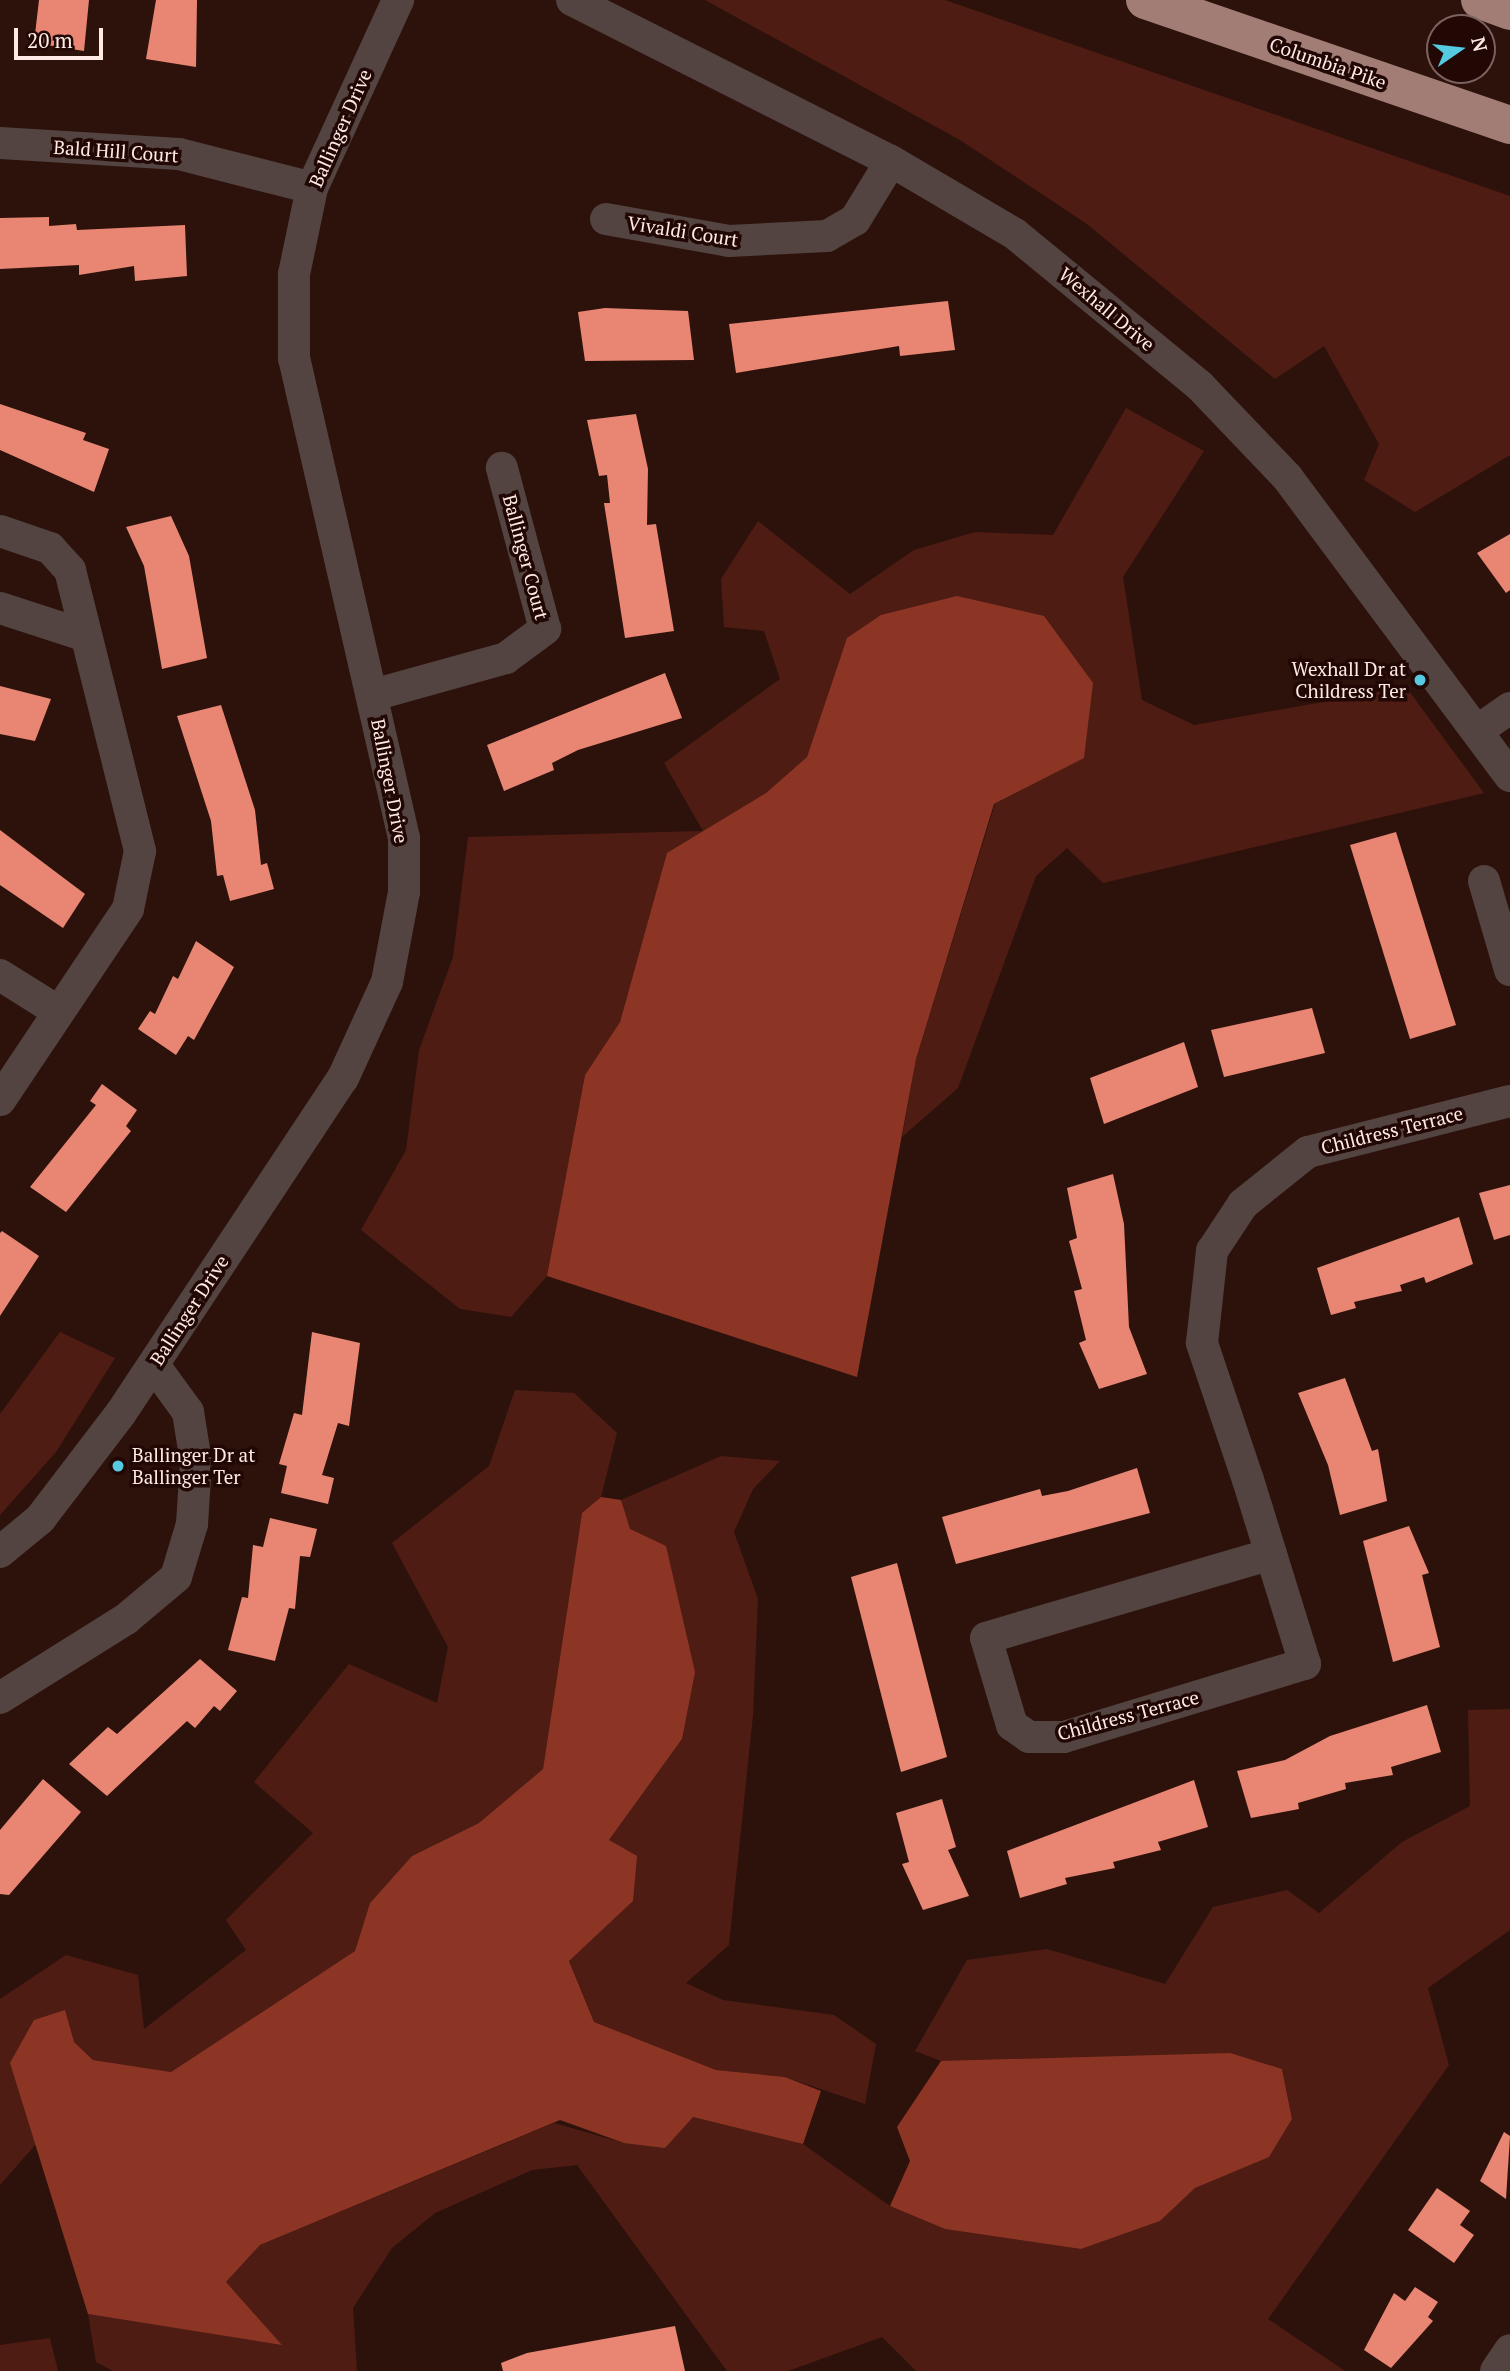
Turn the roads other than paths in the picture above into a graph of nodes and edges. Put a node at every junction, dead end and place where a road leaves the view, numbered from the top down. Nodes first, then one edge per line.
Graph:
1 (398, 0) edge
2 (572, 0) edge
3 (1145, 0) edge
4 (1479, 0) edge
5 (1510, 11) edge
6 (1510, 125) edge
7 (0, 143) edge
8 (891, 161) junction
9 (312, 188) junction
10 (606, 219) dead end
11 (502, 468) dead end
12 (0, 531) edge
13 (0, 608) edge
14 (86, 636) junction
15 (373, 695) junction
16 (1510, 708) edge
17 (1477, 731) junction
18 (1510, 776) edge
19 (1484, 881) dead end
20 (1510, 970) edge
21 (0, 975) edge
22 (56, 1010) junction
23 (0, 1100) edge
24 (1510, 1101) edge
25 (154, 1365) junction
26 (0, 1552) edge
27 (1271, 1554) junction
28 (0, 1698) edge
29 (1510, 2350) edge
30 (1496, 2371) edge

1 - 9 street, Ballinger Drive
2 - 8 street, Wexhall Drive
3 - 6 highway, Columbia Pike
4 - 5 highway
7 - 9 street, Bald Hill Court
8 - 10 street, Vivaldi Court
8 - 17 street, Wexhall Drive
9 - 15 street, Ballinger Drive
11 - 15 street, Ballinger Court
12 - 14 street
13 - 14 street
14 - 22 street
15 - 25 street, Ballinger Drive
16 - 17 street
17 - 18 street, Wexhall Drive
19 - 20 street
21 - 22 street
22 - 23 street
24 - 27 street, Childress Terrace
25 - 26 street, Ballinger Drive
25 - 28 street
27 - 27 street, Childress Terrace
29 - 30 street

